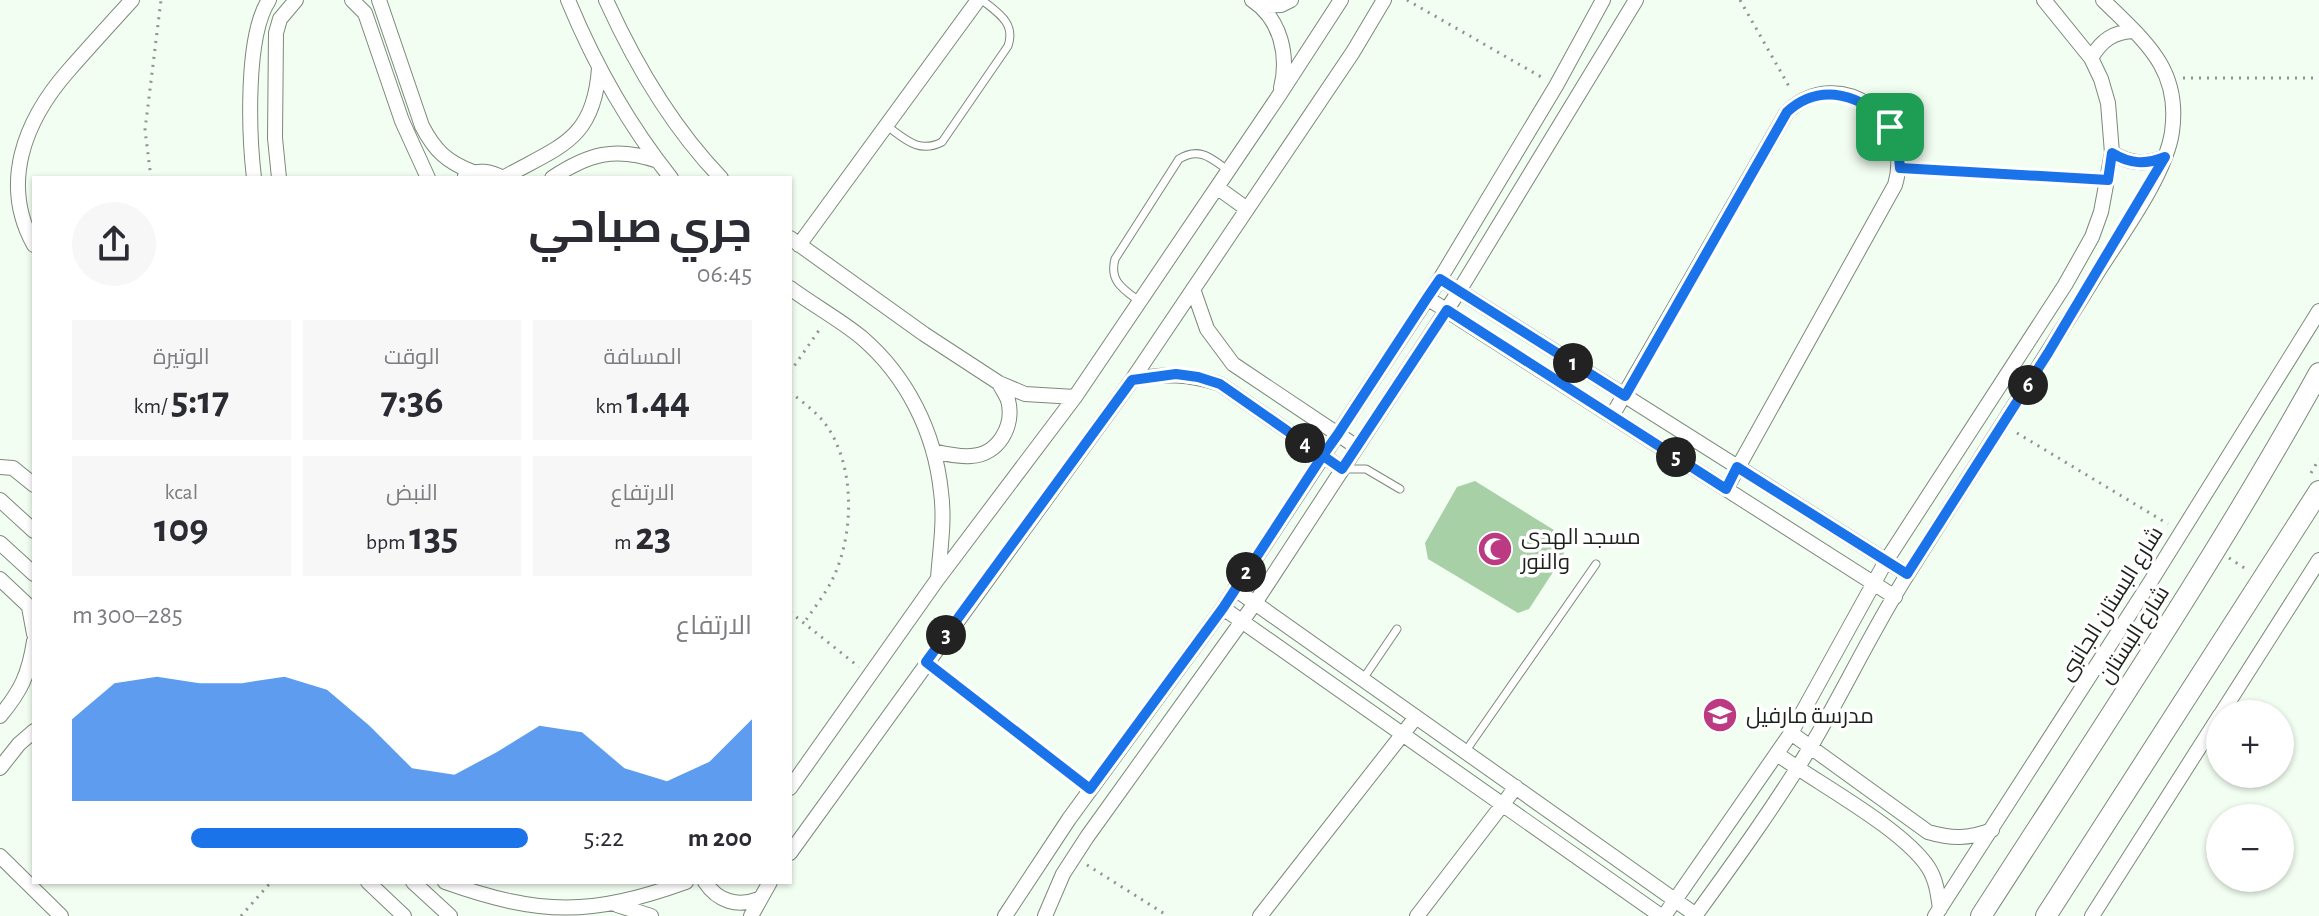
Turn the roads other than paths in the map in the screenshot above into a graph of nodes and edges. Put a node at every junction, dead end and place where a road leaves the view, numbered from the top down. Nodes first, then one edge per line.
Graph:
1 (132, 0) edge
2 (296, 0) edge
3 (352, 0) edge
4 (568, 0) edge
5 (606, 0) edge
6 (1291, 0) edge
7 (1341, 0) edge
8 (1384, 0) edge
9 (1603, 0) edge
10 (1636, 0) edge
11 (2044, 0) edge
12 (2103, 0) edge
13 (380, 1) edge
14 (975, 2) edge
15 (1257, 3) edge
16 (262, 4) edge
17 (365, 13) junction
18 (258, 30) junction
19 (2134, 31) junction
20 (276, 33) junction
21 (2091, 58) junction
22 (599, 68) junction
23 (1278, 97) junction
24 (886, 125) junction
25 (2112, 153) junction
26 (2165, 157) junction
27 (658, 161) junction
28 (1229, 171) junction
29 (467, 175) edge
30 (254, 176) edge
31 (279, 176) edge
32 (427, 176) edge
33 (499, 176) edge
34 (507, 176) edge
35 (555, 176) edge
36 (669, 176) edge
37 (719, 176) edge
38 (1218, 188) junction
39 (1247, 209) junction
40 (794, 242) edge
41 (32, 243) edge
42 (1440, 279) junction
43 (792, 289) edge
44 (1193, 289) junction
45 (1459, 291) junction
46 (1427, 298) junction
47 (1140, 302) junction
48 (1447, 310) junction
49 (2319, 311) edge
50 (2319, 373) edge
51 (1132, 380) junction
52 (999, 383) junction
53 (1625, 396) junction
54 (1075, 397) junction
55 (1612, 416) junction
56 (1338, 434) junction
57 (1357, 447) junction
58 (933, 451) junction
59 (1323, 455) junction
60 (0, 467) edge
61 (1737, 467) junction
62 (1342, 469) junction
63 (1366, 469) junction
64 (32, 483) edge
65 (1400, 489) dead end
66 (1726, 489) junction
67 (2319, 491) edge
68 (0, 500) edge
69 (32, 529) edge
70 (0, 543) edge
71 (2319, 560) edge
72 (1886, 561) junction
73 (1596, 564) dead end
74 (32, 572) edge
75 (1907, 574) junction
76 (0, 579) edge
77 (937, 580) junction
78 (1875, 584) junction
79 (1235, 589) junction
80 (1895, 597) junction
81 (1255, 603) junction
82 (1223, 608) junction
83 (32, 609) edge
84 (1243, 622) junction
85 (1397, 629) dead end
86 (32, 655) edge
87 (1363, 679) junction
88 (2230, 700) edge
89 (0, 716) edge
90 (1416, 717) junction
91 (32, 733) edge
92 (1791, 733) junction
93 (1402, 734) junction
94 (2206, 737) edge
95 (1810, 747) junction
96 (1465, 752) junction
97 (1777, 754) junction
98 (0, 768) edge
99 (1796, 768) junction
100 (792, 785) edge
101 (1516, 787) junction
102 (1503, 805) junction
103 (1992, 830) junction
104 (792, 850) edge
105 (0, 856) edge
106 (415, 884) edge
107 (452, 884) edge
108 (680, 884) edge
109 (707, 884) edge
110 (769, 884) edge
111 (372, 886) edge
112 (759, 899) junction
113 (1677, 901) junction
114 (617, 905) junction
115 (1937, 912) edge
116 (573, 913) edge
117 (1696, 915) edge
118 (61, 916) edge
119 (394, 916) edge
120 (404, 916) edge
121 (450, 916) edge
122 (651, 916) edge
123 (751, 916) edge
124 (1005, 916) edge
125 (1045, 916) edge
126 (1260, 916) edge
127 (1417, 916) edge
128 (1662, 916) edge
129 (1981, 916) edge
130 (2046, 916) edge
131 (2092, 916) edge

1 - 41 street
2 - 20 street
3 - 17 street
4 - 22 street
5 - 37 street
6 - 15 street
7 - 23 street
8 - 39 street
9 - 42 street
10 - 45 street
11 - 21 street
12 - 19 street
13 - 17 street
13 - 29 street
14 - 24 street
14 - 24 lane
15 - 23 street
16 - 18 street
17 - 32 street
18 - 20 street
18 - 30 street
19 - 21 street
19 - 26 street
20 - 31 street
21 - 25 street
22 - 27 street
22 - 34 street
23 - 28 street
24 - 40 street
25 - 26 street
25 - 72 street
26 - 75 street
27 - 35 street
27 - 36 street
28 - 38 street
28 - 47 lane
29 - 33 street
38 - 39 street
38 - 47 street
39 - 44 street
40 - 52 street
42 - 45 street
42 - 46 street
43 - 58 street
44 - 51 street
44 - 56 street
45 - 48 street
45 - 53 street
46 - 48 street
46 - 56 street
47 - 54 street
48 - 55 street
48 - 57 street
49 - 103 street, شارع البستان الجانبى
50 - 129 street, شارع البستان
51 - 59 street
51 - 104 street
52 - 54 street
52 - 58 street
53 - 55 street
53 - 61 street
53 - 61 street
54 - 77 street
55 - 66 street
56 - 57 street
56 - 59 street
57 - 62 street
57 - 63 lane
58 - 77 street
59 - 62 street
59 - 79 street
60 - 64 street
61 - 66 street
61 - 72 street
62 - 63 lane
62 - 81 street
63 - 65 lane
66 - 78 street
67 - 130 street
68 - 69 street
70 - 74 street
71 - 88 street
72 - 75 street
72 - 78 street
73 - 96 lane
75 - 80 street
76 - 83 street
77 - 100 street
78 - 80 street
78 - 92 street
79 - 81 street
79 - 82 street
80 - 95 street
81 - 84 street
81 - 87 street
82 - 84 street
82 - 124 street
84 - 93 street
84 - 125 street
85 - 87 lane
86 - 89 street
87 - 90 street
90 - 93 street
90 - 96 street
91 - 98 street
92 - 95 street
92 - 97 street
93 - 102 street
93 - 126 street
94 - 131 street
95 - 99 street
95 - 103 street
96 - 101 street
97 - 99 street
97 - 113 street
99 - 115 street
99 - 117 street
101 - 102 street
101 - 113 street
102 - 127 street
102 - 128 street
103 - 115 street, شارع البستان الجانبى
105 - 118 street
106 - 121 street
107 - 116 street
108 - 114 street
109 - 112 street
110 - 112 street
111 - 119 street
111 - 120 street
112 - 123 street
113 - 117 street
113 - 128 street
114 - 116 street
114 - 122 street

